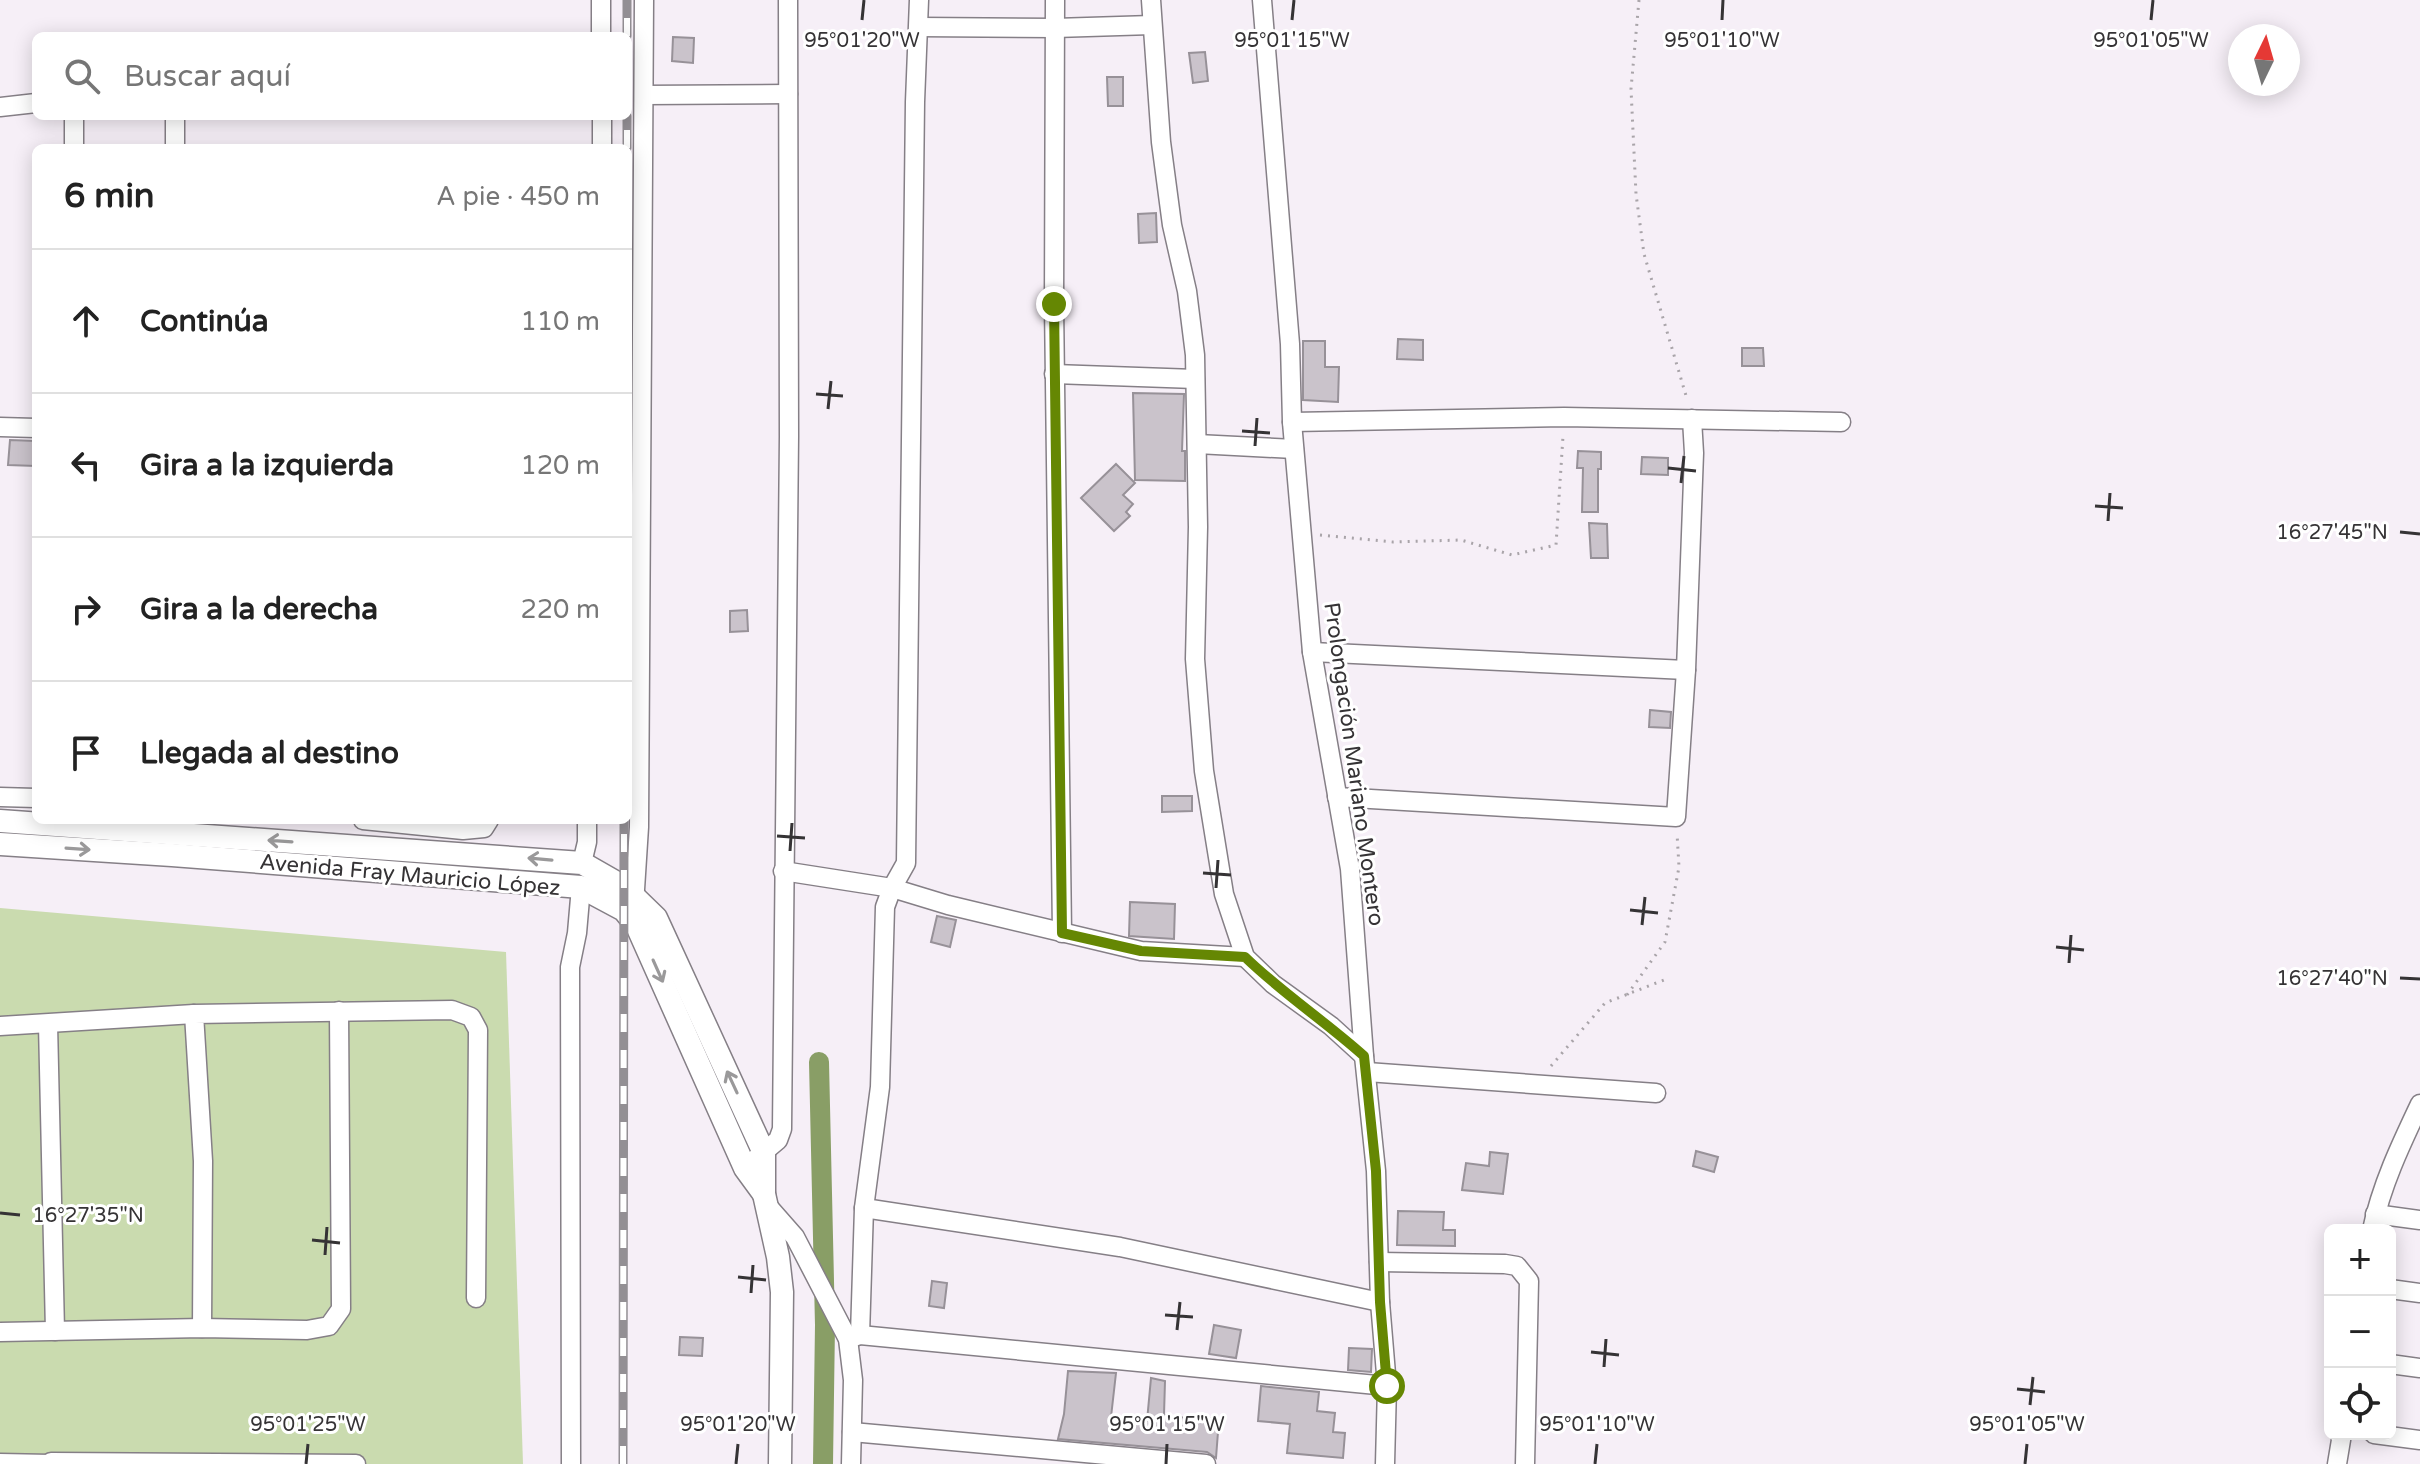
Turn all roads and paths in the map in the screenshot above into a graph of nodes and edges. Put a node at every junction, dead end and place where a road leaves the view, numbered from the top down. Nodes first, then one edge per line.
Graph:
1 (601, 0) edge
2 (644, 0) edge
3 (788, 0) edge
4 (919, 0) edge
5 (1055, 0) edge
6 (1151, 0) edge
7 (1262, 0) edge
8 (1639, 0) edge
9 (1152, 25) junction
10 (919, 27) junction
11 (1055, 28) junction
12 (601, 32) edge
13 (788, 94) junction
14 (644, 95) junction
15 (32, 103) edge
16 (0, 107) edge
17 (74, 120) edge
18 (175, 120) edge
19 (602, 120) edge
20 (74, 144) edge
21 (175, 144) edge
22 (602, 144) edge
23 (1054, 374) junction
24 (1195, 379) junction
25 (1564, 417) junction
26 (1692, 419) junction
27 (1292, 422) junction
28 (1841, 422) dead end
29 (0, 427) edge
30 (32, 428) edge
31 (1197, 444) junction
32 (1294, 449) junction
33 (1301, 533) junction
34 (1312, 652) junction
35 (1686, 670) junction
36 (0, 797) edge
37 (1337, 797) junction
38 (32, 798) edge
39 (1676, 817) junction
40 (0, 821) edge
41 (32, 823) edge
42 (42, 824) edge
43 (413, 824) edge
44 (486, 824) edge
45 (587, 824) edge
46 (0, 844) edge
47 (582, 863) junction
48 (783, 871) junction
49 (581, 887) junction
50 (892, 888) junction
51 (634, 908) junction
52 (1062, 933) junction
53 (1245, 957) junction
54 (1669, 978) dead end
55 (1627, 995) junction
56 (339, 1011) junction
57 (194, 1014) junction
58 (48, 1024) junction
59 (0, 1026) edge
60 (1365, 1064) junction
61 (1535, 1084) junction
62 (1656, 1093) dead end
63 (2420, 1104) edge
64 (2411, 1142) edge
65 (764, 1153) junction
66 (745, 1168) junction
67 (765, 1199) junction
68 (864, 1208) junction
69 (2420, 1220) edge
70 (2374, 1222) edge
71 (1379, 1262) junction
72 (2396, 1290) edge
73 (2420, 1293) edge
74 (476, 1298) dead end
75 (1380, 1302) junction
76 (202, 1328) junction
77 (55, 1331) junction
78 (0, 1332) edge
79 (854, 1337) junction
80 (2396, 1365) edge
81 (2420, 1368) edge
82 (1387, 1386) junction
83 (852, 1432) junction
84 (2396, 1437) edge
85 (2341, 1440) edge
86 (2420, 1440) edge
87 (0, 1463) edge
88 (51, 1463) edge
89 (356, 1464) edge
90 (571, 1464) edge
91 (780, 1464) edge
92 (851, 1464) edge
93 (1206, 1464) edge
94 (1385, 1464) edge
95 (1525, 1464) edge
96 (2337, 1464) edge

1 - 12 street
2 - 14 street
3 - 13 street
4 - 10 street
5 - 11 street
6 - 9 street
7 - 27 street, Prolongación Mariano Montero
8 - 26 path
9 - 11 street
9 - 24 street
10 - 11 street
10 - 50 street
11 - 23 street
13 - 14 street
13 - 48 street
14 - 51 street
15 - 16 street
17 - 20 street
18 - 21 street
19 - 22 street
23 - 24 street
23 - 52 street
24 - 31 street
25 - 26 street
25 - 27 street
25 - 33 path
26 - 28 street
26 - 35 street
27 - 32 street, Prolongación Mariano Montero
29 - 30 street
31 - 32 street
31 - 53 street
32 - 33 street, Prolongación Mariano Montero
33 - 34 street, Prolongación Mariano Montero
34 - 35 street
34 - 37 street, Prolongación Mariano Montero
35 - 39 street
36 - 38 street
37 - 39 street
37 - 60 street, Prolongación Mariano Montero
39 - 55 path
41 -> 40 street, Avenida Fray Mauricio López
47 -> 42 street, Avenida Fray Mauricio López
43 - 44 street
45 - 47 street
46 -> 49 street, Avenida Fray Mauricio López
47 - 49 street
47 - 51 street, Avenida Fray Mauricio López
48 - 50 street
48 - 65 street
49 - 51 street, Avenida Fray Mauricio López
49 - 90 street
50 - 52 street
50 - 68 street
65 -> 51 street, Avenida Fray Mauricio López
51 -> 66 street, Avenida Fray Mauricio López
52 - 53 street
53 - 60 street
54 - 55 path
55 - 61 path
56 - 57 street
56 - 74 street
56 - 76 street
57 - 58 street
57 - 76 street
58 - 59 street
58 - 77 street
60 - 61 street
60 - 71 street, Prolongación Mariano Montero
61 - 62 street
63 - 64 street
64 - 70 street
65 - 66 street
65 - 67 street, Avenida Fray Mauricio López
66 - 67 street, Avenida Fray Mauricio López
67 - 79 street
67 - 91 street
68 - 75 street
68 - 79 street
69 - 70 street
71 - 75 street, Prolongación Mariano Montero
71 - 95 street
72 - 73 street
75 - 82 street, Prolongación Mariano Montero
76 - 77 street
77 - 78 street
79 - 82 street
79 - 83 street
80 - 81 street
82 - 94 street, Prolongación Mariano Montero
83 - 92 street
83 - 93 street
84 - 86 street
85 - 96 street
87 - 88 street
88 - 89 street

